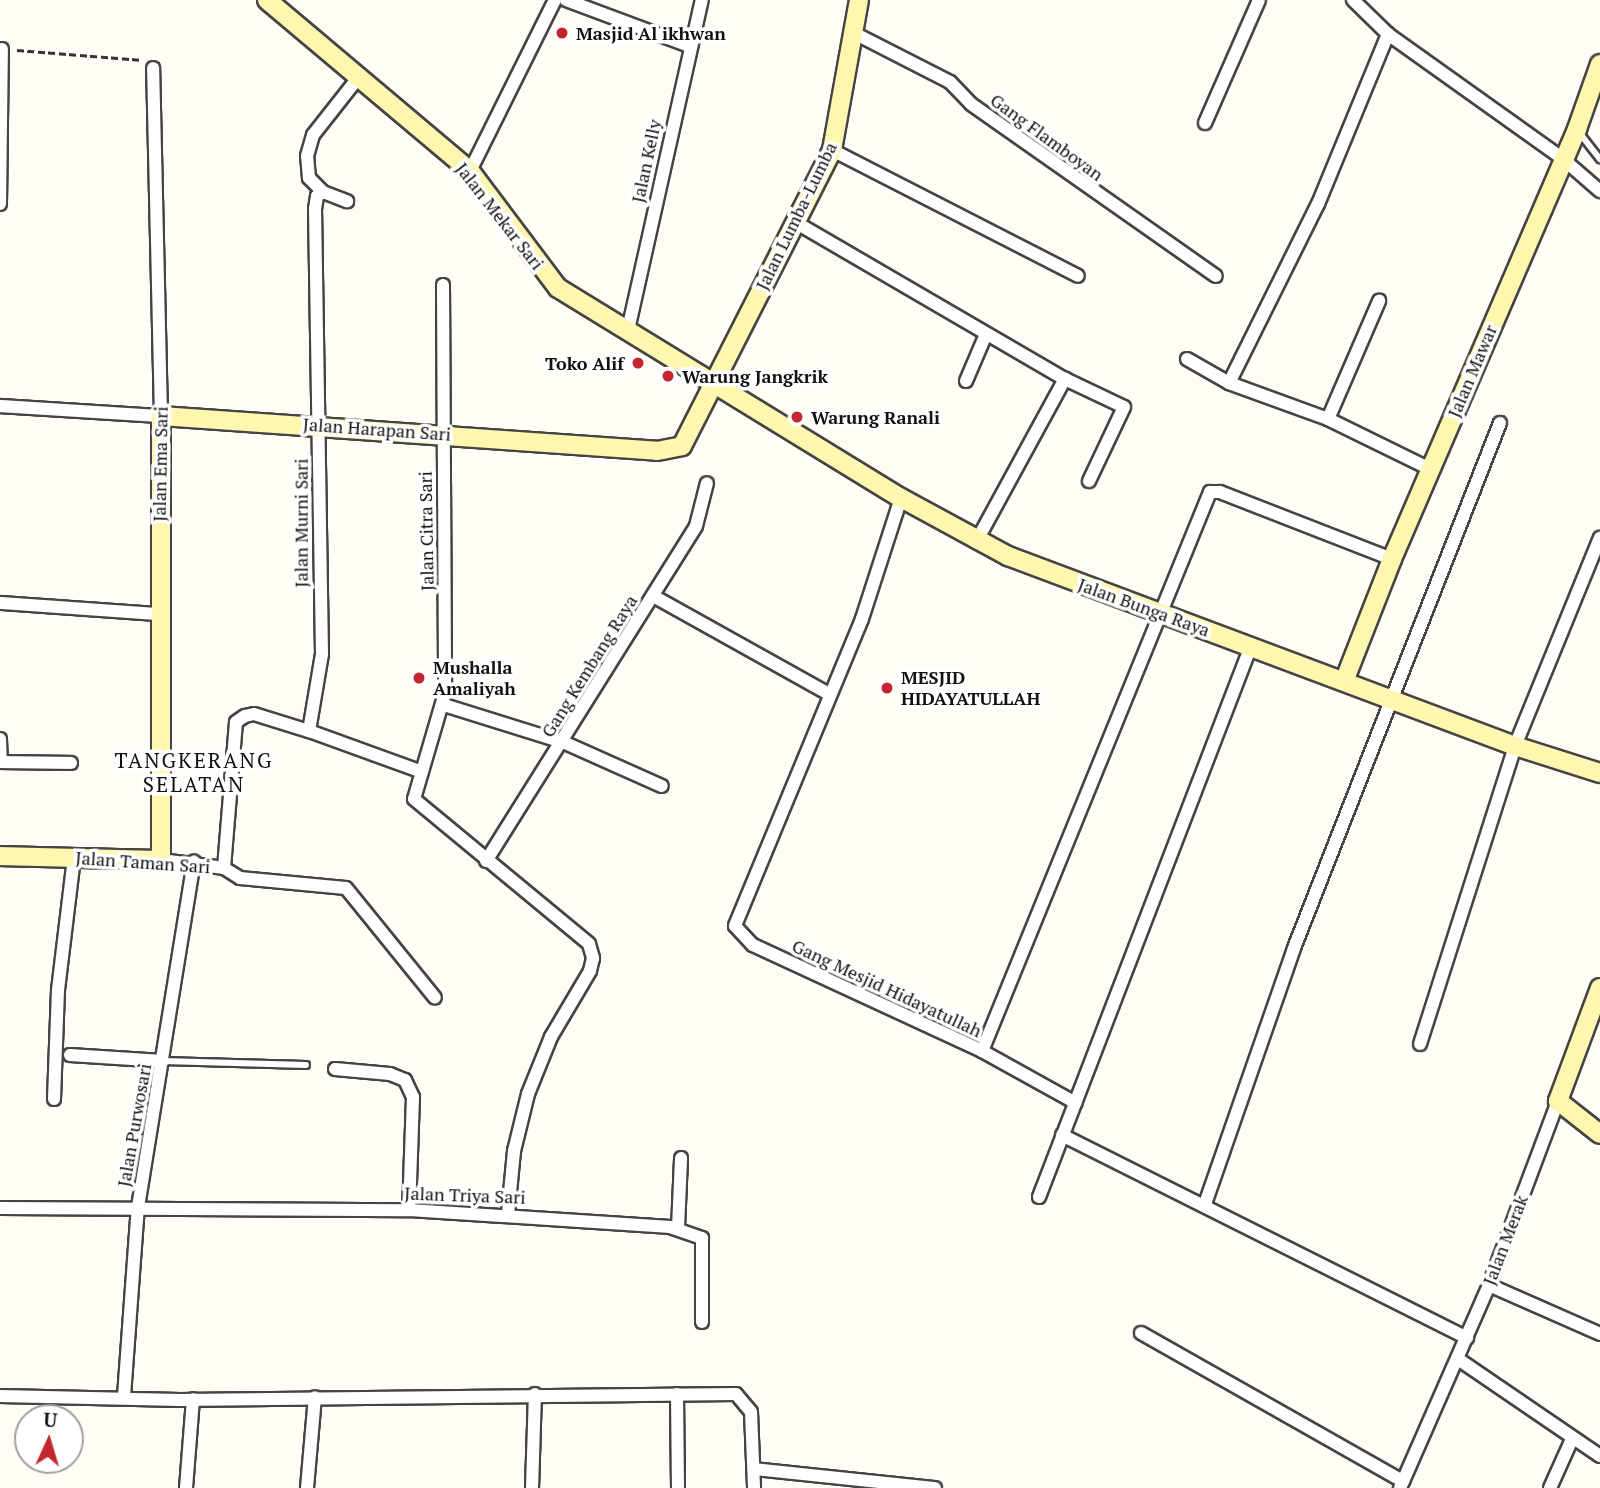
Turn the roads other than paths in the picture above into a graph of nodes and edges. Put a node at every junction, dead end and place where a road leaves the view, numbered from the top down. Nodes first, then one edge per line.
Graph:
1 (267, 0) edge
2 (555, 0) edge
3 (566, 0) edge
4 (702, 0) edge
5 (859, 0) edge
6 (1259, 0) edge
7 (1353, 0) edge
8 (1368, 6) edge
9 (854, 33) junction
10 (1388, 34) junction
11 (689, 46) junction
12 (2, 49) road end
13 (1600, 64) edge
14 (153, 68) road end
15 (357, 79) junction
16 (1205, 123) dead end
17 (1577, 129) junction
18 (832, 150) junction
19 (1563, 159) junction
20 (1600, 159) edge
21 (470, 171) junction
22 (1600, 191) edge
23 (324, 192) junction
24 (347, 201) dead end
25 (0, 204) edge
26 (795, 222) junction
27 (1078, 276) dead end
28 (1216, 276) dead end
29 (443, 285) dead end
30 (1379, 301) dead end
31 (628, 330) junction
32 (986, 334) junction
33 (1187, 359) dead end
34 (1065, 379) junction
35 (966, 380) dead end
36 (716, 382) junction
37 (1229, 383) junction
38 (0, 406) edge
39 (161, 416) junction
40 (1328, 419) junction
41 (1500, 423) dead end
42 (319, 425) junction
43 (442, 434) junction
44 (1430, 469) junction
45 (1089, 481) dead end
46 (707, 483) dead end
47 (901, 498) junction
48 (1600, 538) edge
49 (976, 542) junction
50 (1392, 559) junction
51 (653, 596) junction
52 (0, 603) edge
53 (158, 614) junction
54 (1163, 615) junction
55 (1251, 646) junction
56 (1345, 679) junction
57 (830, 694) junction
58 (1391, 698) junction
59 (444, 705) junction
60 (309, 730) junction
61 (0, 739) edge
62 (562, 742) junction
63 (1515, 746) junction
64 (0, 762) edge
65 (71, 763) dead end
66 (422, 772) junction
67 (1600, 773) edge
68 (662, 786) dead end
69 (0, 856) edge
70 (74, 858) junction
71 (160, 860) junction
72 (486, 861) junction
73 (194, 862) junction
74 (224, 868) junction
75 (1600, 988) edge
76 (435, 998) dead end
77 (1420, 1044) dead end
78 (982, 1051) junction
79 (70, 1055) dead end
80 (163, 1061) junction
81 (306, 1065) dead end
82 (335, 1069) dead end
83 (54, 1099) dead end
84 (1558, 1101) junction
85 (1076, 1103) junction
86 (1600, 1134) edge
87 (1062, 1135) junction
88 (681, 1158) dead end
89 (1039, 1197) dead end
90 (1205, 1204) junction
91 (138, 1207) junction
92 (0, 1208) edge
93 (409, 1210) junction
94 (508, 1213) junction
95 (678, 1228) junction
96 (1489, 1285) junction
97 (702, 1322) dead end
98 (1141, 1333) dead end
99 (1600, 1334) edge
100 (1467, 1338) junction
101 (1458, 1359) junction
102 (535, 1394) junction
103 (677, 1394) junction
104 (0, 1396) edge
105 (124, 1396) junction
106 (315, 1397) junction
107 (193, 1399) junction
108 (1572, 1438) junction
109 (1600, 1456) edge
110 (754, 1469) junction
111 (1402, 1484) edge
112 (186, 1488) edge
113 (307, 1488) edge
114 (532, 1488) edge
115 (678, 1488) edge
116 (754, 1488) edge
117 (935, 1488) edge
118 (1550, 1488) edge

1 - 15 street, Jalan Mekar Sari
2 - 21 street
3 - 11 street
4 - 11 street, Jalan Kelly
5 - 9 street, Jalan Lumba-Lumba
6 - 16 street
7 - 8 street
8 - 10 street
9 - 18 street, Jalan Lumba-Lumba
9 - 28 street, Gang Flamboyan
10 - 19 street
10 - 37 street
11 - 31 street, Jalan Kelly
12 - 25 street
13 - 17 street, Jalan Mawar
14 - 39 street, Jalan Ema Sari
15 - 21 street, Jalan Mekar Sari
15 - 23 street
17 - 19 street, Jalan Mawar
17 - 20 lane
18 - 26 street, Jalan Lumba-Lumba
18 - 27 street
19 - 22 street
19 - 44 street, Jalan Mawar
21 - 31 street, Jalan Mekar Sari
23 - 24 street
23 - 42 street, Jalan Murni Sari
26 - 32 street
26 - 36 street, Jalan Lumba-Lumba
29 - 43 street, Jalan Citra Sari
30 - 40 street
31 - 36 street, Jalan Mekar Sari
32 - 34 street
32 - 35 street
33 - 37 street
34 - 45 street
34 - 49 street
36 - 43 street, Jalan Harapan Sari
36 - 47 street, Jalan Bunga Raya
37 - 40 street
38 - 39 street, Jalan Harapan Sari
39 - 42 street, Jalan Harapan Sari
39 - 53 street, Jalan Ema Sari
40 - 44 street
41 - 58 street
42 - 43 street, Jalan Harapan Sari
42 - 60 street, Jalan Murni Sari
43 - 59 street, Jalan Citra Sari
44 - 50 street, Jalan Mawar
46 - 51 street, Gang Kembang Raya
47 - 49 street, Jalan Bunga Raya
47 - 57 street, Gang Mesjid Hidayatullah
48 - 63 street
49 - 54 street, Jalan Bunga Raya
50 - 54 street, Gang Mesjid Hidayatullah
50 - 56 street, Jalan Mawar
51 - 57 street
51 - 62 street, Gang Kembang Raya
52 - 53 street
53 - 71 street, Jalan Ema Sari
54 - 55 street, Jalan Bunga Raya
54 - 78 street, Gang Mesjid Hidayatullah
55 - 56 street, Jalan Bunga Raya
55 - 85 street
56 - 58 street, Jalan Bunga Raya
57 - 78 street, Gang Mesjid Hidayatullah
58 - 63 street, Jalan Bunga Raya
58 - 90 street
59 - 62 street
59 - 66 street, Jalan Citra Sari
60 - 66 street
60 - 74 street, Jalan Taman Sari
61 - 64 street
62 - 68 street
62 - 72 street, Gang Kembang Raya
63 - 67 street, Jalan Bunga Raya
63 - 77 street
64 - 65 street
66 - 72 street, Jalan Citra Sari
69 - 70 street, Jalan Taman Sari
70 - 71 street, Jalan Taman Sari
70 - 83 street
71 - 73 street, Jalan Taman Sari
72 - 94 street
73 - 74 street, Jalan Taman Sari
73 - 80 street, Jalan Purwosari
74 - 76 street
75 - 84 street, Jalan Merak
78 - 85 street
79 - 80 street
80 - 81 lane
80 - 91 street, Jalan Purwosari
82 - 93 street
84 - 86 street
84 - 96 street, Jalan Merak
85 - 87 street
87 - 89 street
87 - 90 street
88 - 95 street
90 - 100 street
91 - 92 street, Jalan Triya Sari
91 - 93 street, Jalan Triya Sari
91 - 105 street, Jalan Purwosari
93 - 94 street, Jalan Triya Sari
94 - 95 street, Jalan Triya Sari
95 - 97 street
96 - 99 street
96 - 100 street, Jalan Merak
98 - 111 street
100 - 101 street, Jalan Merak
101 - 108 street
101 - 111 street, Jalan Merak
102 - 103 street
102 - 106 street
102 - 114 street
103 - 110 street
103 - 115 street
104 - 105 street
105 - 107 street
106 - 107 street
106 - 113 street
107 - 112 street
108 - 109 street
108 - 118 street
110 - 116 street
110 - 117 street

